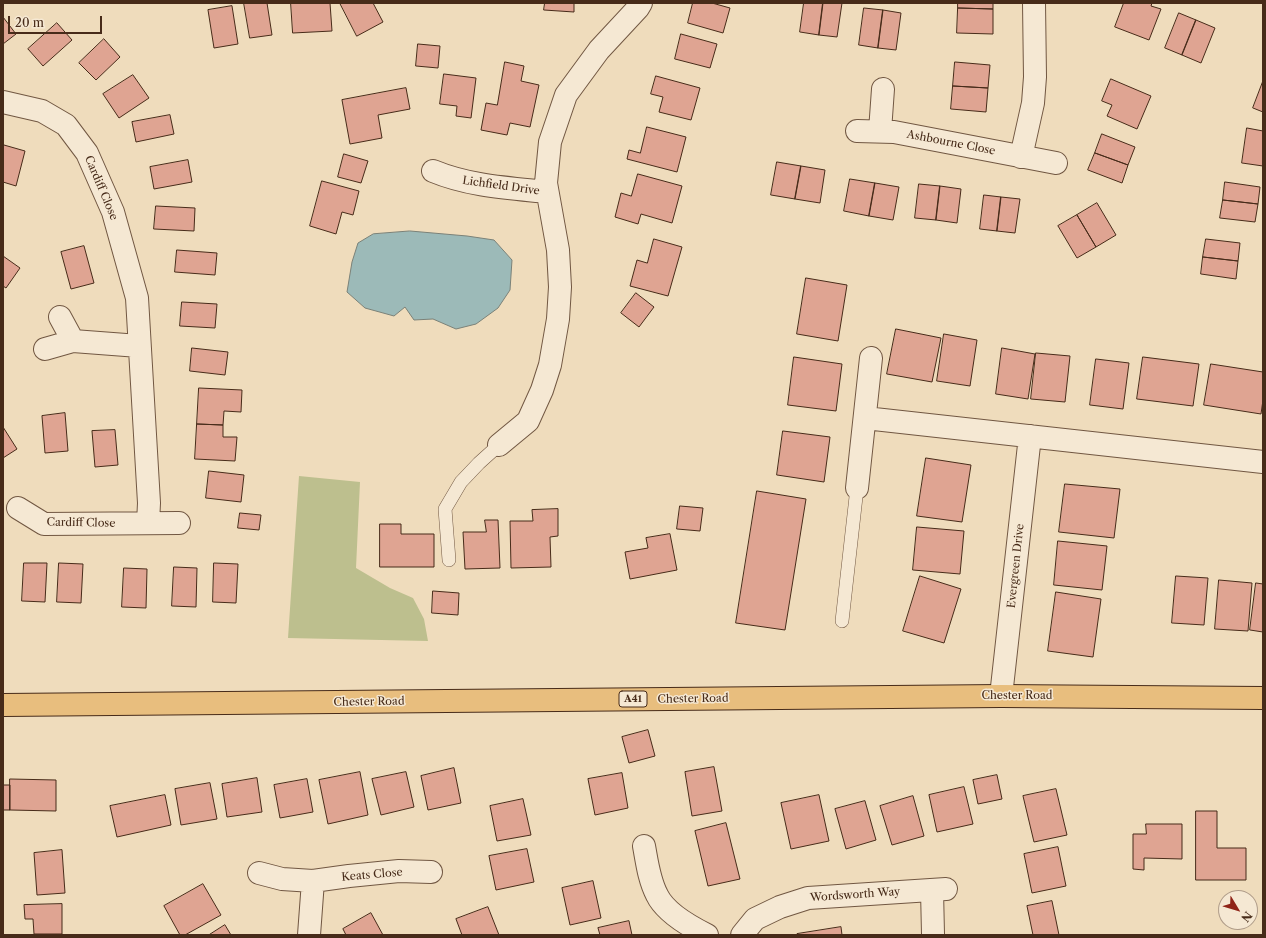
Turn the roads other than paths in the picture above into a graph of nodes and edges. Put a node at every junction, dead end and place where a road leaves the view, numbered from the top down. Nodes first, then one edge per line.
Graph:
1 (640, 3) edge
2 (1034, 3) edge
3 (883, 89) dead end
4 (3, 102) edge
5 (857, 131) dead end
6 (880, 132) junction
7 (1021, 157) junction
8 (1056, 163) dead end
9 (433, 171) dead end
10 (547, 192) junction
11 (60, 317) dead end
12 (73, 341) junction
13 (139, 346) junction
14 (45, 349) dead end
15 (871, 358) dead end
16 (865, 418) junction
17 (1030, 436) junction
18 (499, 445) joint
19 (1263, 462) edge
20 (857, 488) joint
21 (18, 508) dead end
22 (148, 523) junction
23 (179, 523) dead end
24 (449, 560) dead end
25 (842, 622) dead end
26 (1001, 696) junction
27 (1263, 698) edge
28 (3, 705) edge
29 (644, 846) dead end
30 (431, 872) dead end
31 (259, 873) dead end
32 (313, 881) junction
33 (933, 934) edge
34 (309, 935) edge
35 (708, 935) edge
36 (742, 935) edge

1 - 10 street, Lichfield Drive
2 - 7 street
3 - 6 street
4 - 13 street, Cardiff Close
5 - 6 street, Ashbourne Close
6 - 7 street, Ashbourne Close
7 - 8 street, Ashbourne Close
9 - 10 street, Lichfield Drive
10 - 18 street, Lichfield Drive
11 - 12 street
12 - 13 street
12 - 14 street
13 - 22 street, Cardiff Close
15 - 16 street
16 - 17 street
16 - 20 street
17 - 19 street
17 - 26 street, Evergreen Drive
18 - 24 lane
20 - 25 lane
21 - 22 street, Cardiff Close
22 - 23 street, Cardiff Close
26 - 27 main road, Chester Road / A41
26 - 28 main road, Chester Road / A41
29 - 35 street
30 - 32 street, Keats Close
31 - 32 street, Keats Close
32 - 34 street
33 - 36 street, Wordsworth Way

